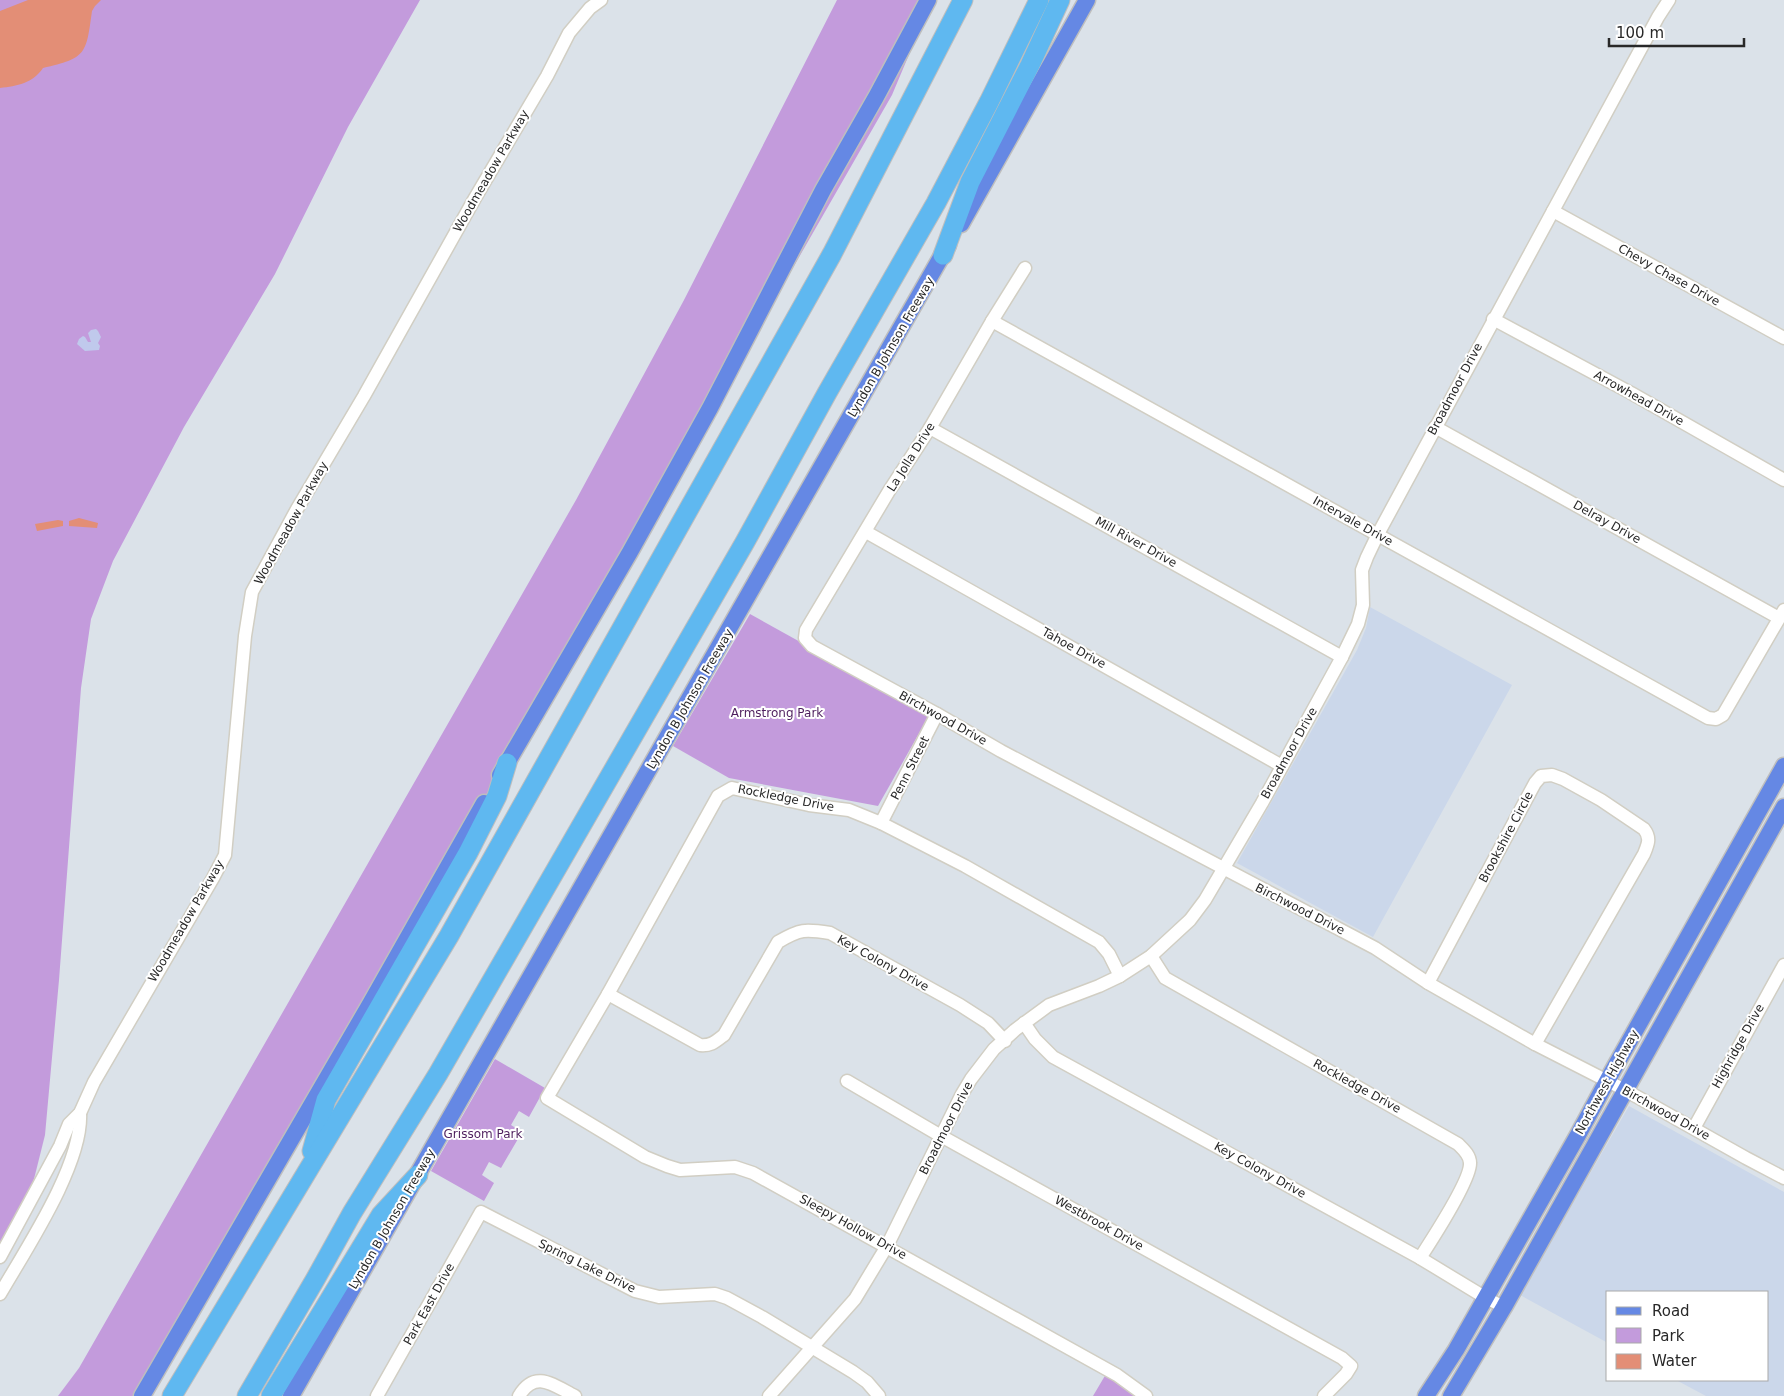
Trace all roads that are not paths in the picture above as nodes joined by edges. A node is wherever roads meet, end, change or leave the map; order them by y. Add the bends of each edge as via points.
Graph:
1 (601, 0) edge
2 (928, 0) edge
3 (964, 0) edge
4 (1038, 0) edge
5 (1060, 0) edge
6 (1087, 0) edge
7 (1669, 0) edge
8 (1553, 211) junction
9 (943, 255) junction
10 (1025, 268) dead end
11 (1493, 319) junction
12 (992, 321) junction
13 (1784, 338) edge
14 (1435, 427) junction
15 (930, 428) junction
16 (1784, 480) edge
17 (866, 532) junction
18 (1378, 534) junction
19 (1782, 614) edge
20 (812, 646) joint
21 (1342, 656) junction
22 (937, 714) junction
23 (507, 763) junction
24 (1282, 766) junction
25 (1784, 766) edge
26 (1784, 808) edge
27 (881, 823) junction
28 (1222, 869) junction
29 (1151, 956) junction
30 (1784, 965) edge
31 (1120, 976) junction
32 (1428, 983) junction
33 (608, 994) junction
34 (1024, 1023) junction
35 (1005, 1041) junction
36 (1535, 1044) junction
37 (847, 1081) dead end
38 (1607, 1081) junction
39 (1625, 1090) junction
40 (547, 1098) joint
41 (80, 1113) junction
42 (1694, 1128) junction
43 (941, 1136) junction
44 (306, 1174) junction
45 (418, 1175) junction
46 (1784, 1178) edge
47 (481, 1212) joint
48 (887, 1246) junction
49 (0, 1257) edge
50 (1420, 1258) junction
51 (0, 1294) edge
52 (1486, 1298) junction
53 (1504, 1307) junction
54 (813, 1347) junction
55 (142, 1396) edge
56 (172, 1396) edge
57 (247, 1396) edge
58 (270, 1396) edge
59 (291, 1396) edge
60 (377, 1396) edge
61 (519, 1396) edge
62 (575, 1396) edge
63 (768, 1396) edge
64 (879, 1396) edge
65 (1146, 1396) edge
66 (1324, 1396) edge
67 (1426, 1396) edge
68 (1451, 1396) edge

1 - 41 street, Woodmeadow Parkway via 569,33 252,592 244,636 225,855 94,1082
2 - 23 main road via 823,190 710,408
3 - 44 highway via 832,254 448,936
4 - 57 highway via 936,203 745,542 438,1074 352,1213
5 - 9 highway via 970,182
6 - 9 main road, Lyndon B Johnson Freeway
7 - 8 street, Broadmoor Drive
8 - 11 street, Broadmoor Drive
8 - 13 street, Chevy Chase Drive
9 - 45 main road, Lyndon B Johnson Freeway
10 - 12 street, La Jolla Drive
11 - 14 street, Broadmoor Drive
11 - 16 street, Arrowhead Drive
12 - 15 street, La Jolla Drive
12 - 18 street, Intervale Drive
14 - 18 street, Broadmoor Drive
14 - 19 street, Delray Drive
15 - 17 street, La Jolla Drive
15 - 21 street, Mill River Drive
17 - 20 street, La Jolla Drive via 806,630 805,638
17 - 24 street, Tahoe Drive
18 - 19 street, Intervale Drive via 1708,718 1716,719 1722,715
18 - 21 street, Broadmoor Drive via 1362,570 1363,605 1358,624
20 - 22 street, Birchwood Drive
21 - 24 street, Broadmoor Drive
22 - 27 street, Penn Street
22 - 28 street, Birchwood Drive
23 - 44 highway via 497,796 468,853 326,1100
23 - 55 main road
24 - 28 street, Broadmoor Drive
25 - 38 main road, Northwest Highway
26 - 39 main road, Northwest Highway
27 - 31 street, Rockledge Drive via 965,866 1099,942
27 - 33 street, Rockledge Drive via 848,810 732,788 718,796
28 - 29 street, Broadmoor Drive via 1190,920
28 - 32 street, Birchwood Drive via 1375,948
29 - 31 street, Broadmoor Drive
29 - 50 street, Rockledge Drive via 1165,978 1450,1139 1466,1152 1470,1161 1468,1174
30 - 42 street, Highridge Drive
31 - 34 street, Broadmoor Drive via 1049,1005
32 - 36 street, Birchwood Drive
32 - 36 street, Brookshire Circle via 1534,783 1540,776 1564,778 1644,829 1649,841
33 - 35 street, Key Colony Drive via 700,1045 708,1046 724,1035 778,942 808,929 830,934 960,1005 988,1022
33 - 40 street, Rockledge Drive
34 - 35 street, Broadmoor Drive
34 - 50 street, Key Colony Drive via 1053,1058
35 - 43 street, Broadmoor Drive via 994,1049 971,1079
36 - 38 street, Birchwood Drive
37 - 43 street, Westbrook Drive
38 - 39 street, Birchwood Drive
38 - 52 main road, Northwest Highway
39 - 42 street, Birchwood Drive
39 - 53 main road, Northwest Highway
40 - 48 street, Sleepy Hollow Drive via 645,1157 680,1170 735,1167 753,1173
41 - 49 street, Woodmeadow Parkway via 70,1124
41 - 51 street, Woodmeadow Parkway via 79,1131 59,1190
42 - 46 street, Birchwood Drive
43 - 48 street, Broadmoor Drive
43 - 66 street, Westbrook Drive via 1334,1353 1351,1366
44 - 56 highway
45 - 58 highway via 381,1215
45 - 59 main road, Lyndon B Johnson Freeway
47 - 54 street, Spring Lake Drive via 635,1291 659,1297 715,1294
47 - 60 street, Park East Drive
48 - 54 street, Broadmoor Drive via 855,1299
48 - 65 street, Sleepy Hollow Drive via 1117,1375
50 - 52 street, Key Colony Drive
52 - 53 street, Key Colony Drive
52 - 67 main road, Northwest Highway
53 - 68 main road, Northwest Highway
54 - 63 street, Broadmoor Drive
54 - 64 street, Spring Lake Drive via 867,1382
61 - 62 street via 524,1386 543,1380

